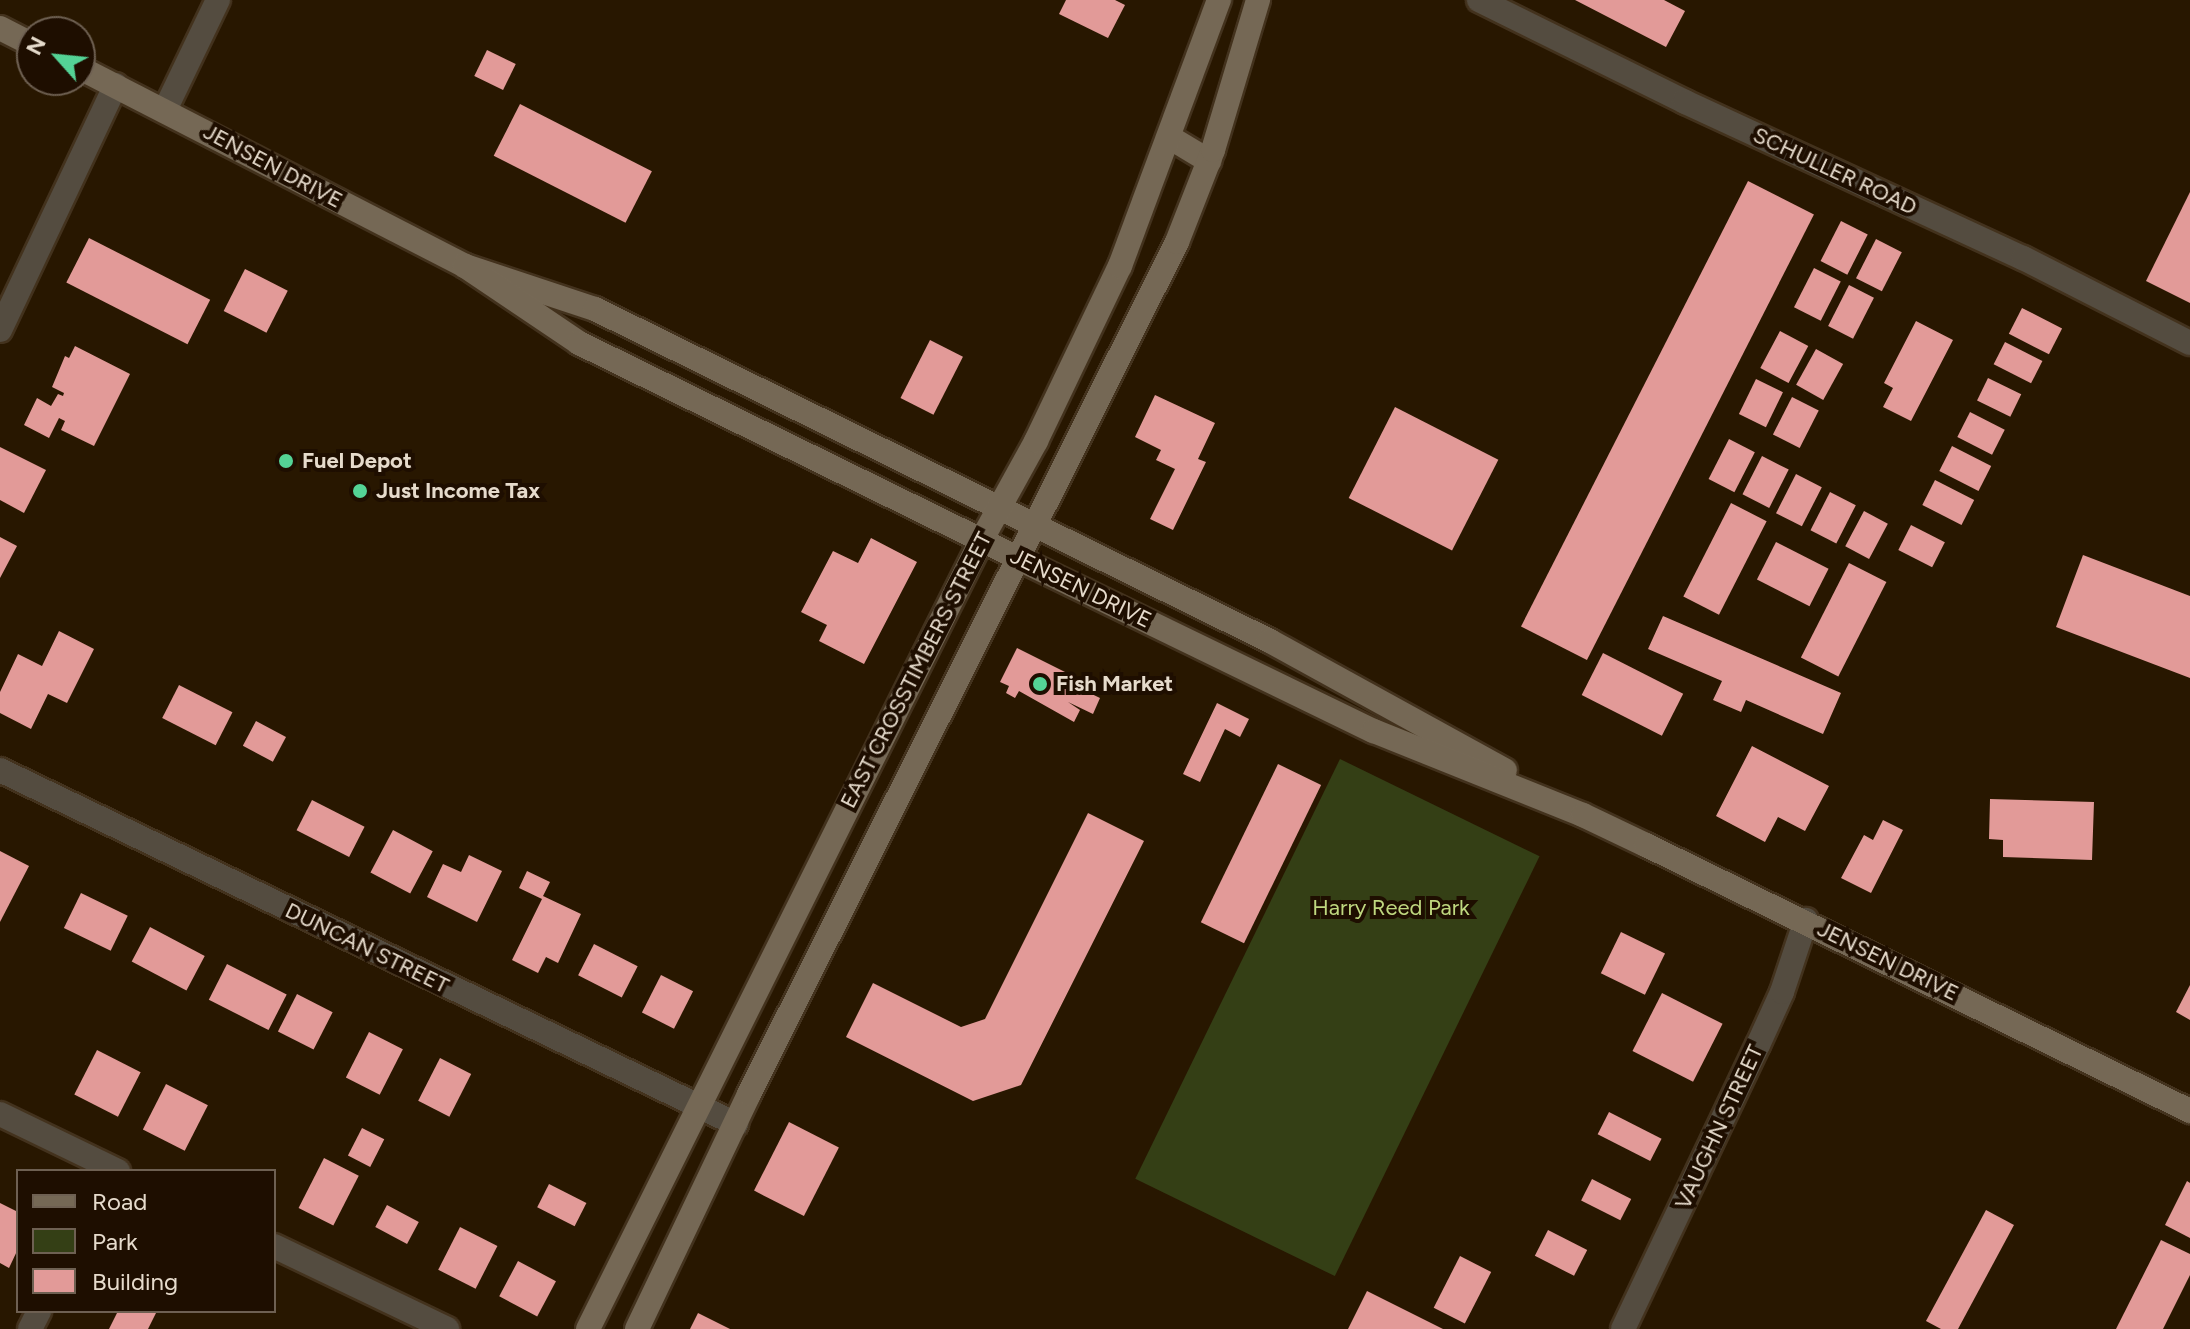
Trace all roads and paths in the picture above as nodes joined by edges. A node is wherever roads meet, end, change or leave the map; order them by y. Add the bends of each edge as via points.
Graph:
1 (218, 0) edge
2 (1219, 0) edge
3 (1258, 0) edge
4 (1479, 0) edge
5 (96, 76) edge
6 (116, 85) junction
7 (165, 110) junction
8 (1169, 137) junction
9 (1209, 161) junction
10 (465, 266) junction
11 (0, 330) edge
12 (651, 336) junction
13 (2190, 343) edge
14 (633, 370) junction
15 (999, 507) junction
16 (1035, 526) junction
17 (982, 539) junction
18 (1019, 559) junction
19 (0, 770) edge
20 (1583, 815) junction
21 (795, 911) junction
22 (1806, 920) junction
23 (832, 929) junction
24 (698, 1106) junction
25 (2190, 1111) edge
26 (0, 1114) edge
27 (736, 1124) junction
28 (111, 1169) edge
29 (276, 1247) edge
30 (447, 1329) edge
31 (588, 1329) edge
32 (637, 1329) edge
33 (1623, 1329) edge

1 - 7 street
2 - 8 main road, EAST CROSSTIMBERS STREET
3 - 9 main road, EAST CROSSTIMBERS STREET
4 - 13 street, SCHULLER ROAD
5 - 6 main road, JENSEN DRIVE
6 - 7 main road, JENSEN DRIVE
6 - 11 street
7 - 10 main road, JENSEN DRIVE
8 - 9 main road
8 - 15 main road, EAST CROSSTIMBERS STREET via 1120,266
9 - 16 main road, EAST CROSSTIMBERS STREET via 1177,242
10 - 12 main road, JENSEN DRIVE via 595,309
10 - 14 main road, JENSEN DRIVE via 579,343
12 - 14 main road
12 - 15 main road, JENSEN DRIVE
14 - 17 main road, JENSEN DRIVE
15 - 16 main road, JENSEN DRIVE
15 - 17 main road, EAST CROSSTIMBERS STREET
16 - 18 main road, EAST CROSSTIMBERS STREET
16 - 20 main road, JENSEN DRIVE via 1358,687
17 - 18 main road, JENSEN DRIVE
17 - 21 main road, EAST CROSSTIMBERS STREET
18 - 20 main road, JENSEN DRIVE via 1374,731
18 - 23 main road, EAST CROSSTIMBERS STREET
19 - 24 street, DUNCAN STREET
20 - 22 main road, JENSEN DRIVE
21 - 23 main road
21 - 24 main road, EAST CROSSTIMBERS STREET
22 - 25 main road, JENSEN DRIVE
22 - 33 street, VAUGHN STREET via 1758,1045
23 - 27 main road, EAST CROSSTIMBERS STREET
24 - 27 street, DUNCAN STREET
24 - 31 main road, EAST CROSSTIMBERS STREET
26 - 28 street
27 - 32 main road, EAST CROSSTIMBERS STREET
29 - 30 street

